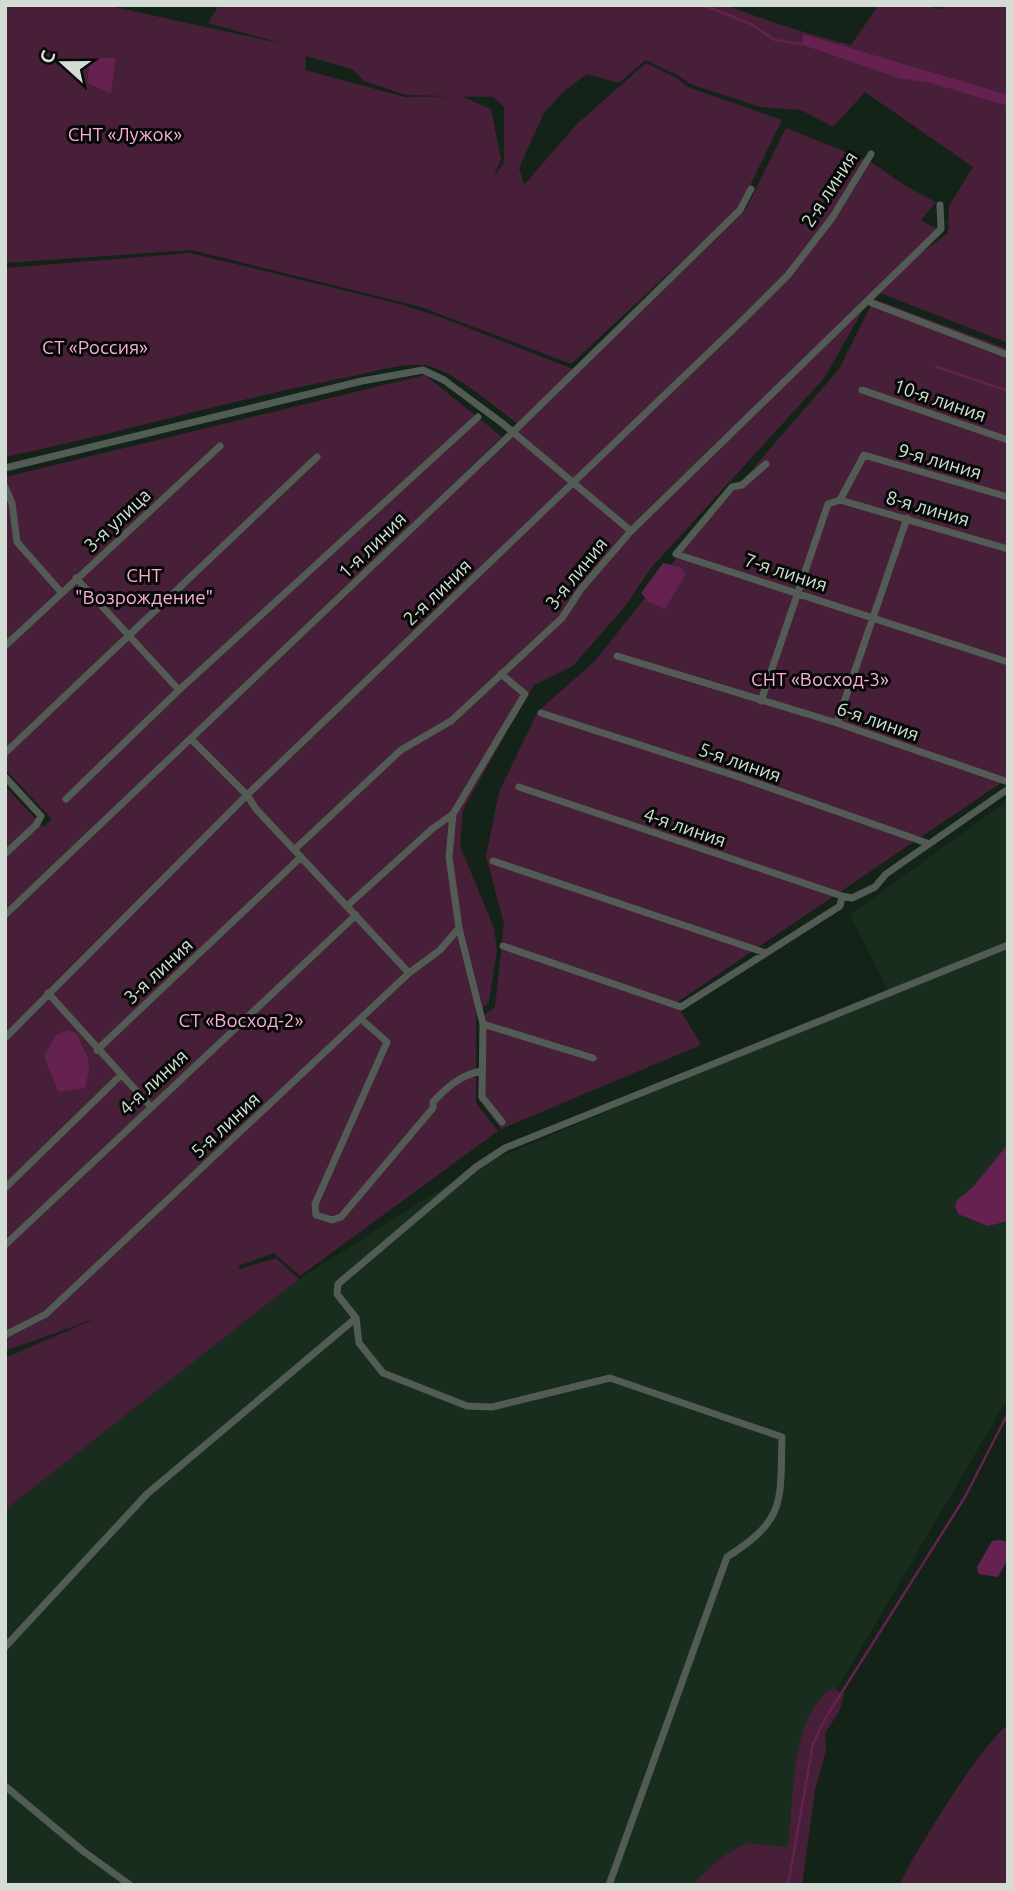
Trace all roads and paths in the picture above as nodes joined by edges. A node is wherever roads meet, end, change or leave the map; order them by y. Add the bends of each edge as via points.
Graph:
1 (871, 153) dead end
2 (751, 189) dead end
3 (940, 205) dead end
4 (870, 302) junction
5 (1008, 355) edge
6 (862, 390) dead end
7 (478, 417) dead end
8 (512, 433) junction
9 (1008, 440) edge
10 (219, 446) dead end
11 (317, 457) dead end
12 (766, 464) dead end
13 (5, 468) edge
14 (574, 483) junction
15 (5, 487) edge
16 (1008, 497) edge
17 (840, 500) junction
18 (907, 518) junction
19 (631, 531) junction
20 (1008, 549) edge
21 (76, 578) junction
22 (61, 592) junction
23 (798, 592) junction
24 (873, 617) junction
25 (129, 635) junction
26 (5, 646) edge
27 (617, 656) dead end
28 (1008, 662) edge
29 (501, 674) junction
30 (180, 690) junction
31 (761, 702) junction
32 (541, 713) dead end
33 (837, 723) junction
34 (191, 739) junction
35 (5, 753) edge
36 (5, 777) edge
37 (1008, 782) edge
38 (519, 787) dead end
39 (1008, 789) edge
40 (247, 795) junction
41 (66, 799) dead end
42 (453, 814) junction
43 (927, 843) junction
44 (294, 850) junction
45 (5, 854) edge
46 (301, 857) junction
47 (493, 861) dead end
48 (842, 896) junction
49 (347, 906) junction
50 (5, 915) edge
51 (356, 915) junction
52 (459, 928) junction
53 (1008, 945) edge
54 (503, 946) dead end
55 (766, 953) junction
56 (409, 974) junction
57 (48, 993) junction
58 (361, 1019) junction
59 (483, 1020) junction
60 (5, 1038) edge
61 (97, 1050) junction
62 (593, 1058) dead end
63 (481, 1070) junction
64 (121, 1075) junction
65 (150, 1106) junction
66 (502, 1122) dead end
67 (5, 1188) edge
68 (5, 1245) edge
69 (356, 1318) junction
70 (5, 1335) edge
71 (5, 1647) edge
72 (5, 1786) edge
73 (130, 1885) edge
74 (609, 1885) edge

1 - 14 street, 2-я линия via 832,218 788,275
2 - 8 street, 1-я линия via 740,210
3 - 4 street, 3-я линия via 941,229
4 - 5 street
4 - 19 street, 3-я линия
6 - 9 street, 10-я линия
7 - 30 street
8 - 13 street via 444,380 414,370
8 - 14 street
8 - 34 street, 1-я линия
10 - 21 street, 3-я улица
11 - 25 street
12 - 23 street, 7-я линия via 742,485 732,487 676,554
14 - 19 street
14 - 40 street, 2-я линия
15 - 22 street via 17,542
16 - 17 street, 9-я линия via 864,455
17 - 18 street, 8-я линия
17 - 23 street via 828,504
18 - 20 street, 8-я линия
18 - 24 street
19 - 29 street, 3-я линия via 562,618
21 - 22 street, 3-я улица
21 - 25 street
22 - 26 street, 3-я улица
23 - 24 street, 7-я линия
23 - 31 street
24 - 28 street, 7-я линия
24 - 33 street
25 - 30 street
25 - 35 street
27 - 31 street, 6-я линия
29 - 42 street via 525,694
29 - 44 street, 3-я линия via 451,721 401,750
30 - 41 street
31 - 33 street, 6-я линия
32 - 43 street, 5-я линия
33 - 37 street, 6-я линия
34 - 40 street
34 - 50 street, 1-я линия
36 - 45 street via 41,816
38 - 48 street, 4-я линия
39 - 43 street
40 - 44 street
40 - 57 street, 2-я линия
42 - 49 street
42 - 52 street via 449,857
43 - 48 street via 875,887 852,898
44 - 46 street
46 - 49 street
46 - 61 street, 3-я линия
47 - 55 street
48 - 55 street via 840,906
49 - 51 street
51 - 56 street
51 - 65 street, 4-я линия
52 - 56 street, 5-я линия
52 - 59 street
53 - 69 street via 505,1148 476,1167 338,1284 337,1294
54 - 55 street via 681,1007
56 - 58 street, 5-я линия
57 - 60 street, 2-я линия
57 - 61 street
58 - 63 street via 387,1042 315,1204 316,1215 324,1219 341,1217 439,1095 458,1079
58 - 70 street, 5-я линия via 46,1314
59 - 62 street
59 - 63 street
61 - 64 street
63 - 66 street via 482,1097
64 - 65 street
64 - 67 street
65 - 68 street, 4-я линия
69 - 71 street via 148,1494
69 - 74 street via 359,1343 383,1373 467,1406 492,1407 610,1378 782,1437 780,1506 754,1540 727,1557
72 - 73 street

